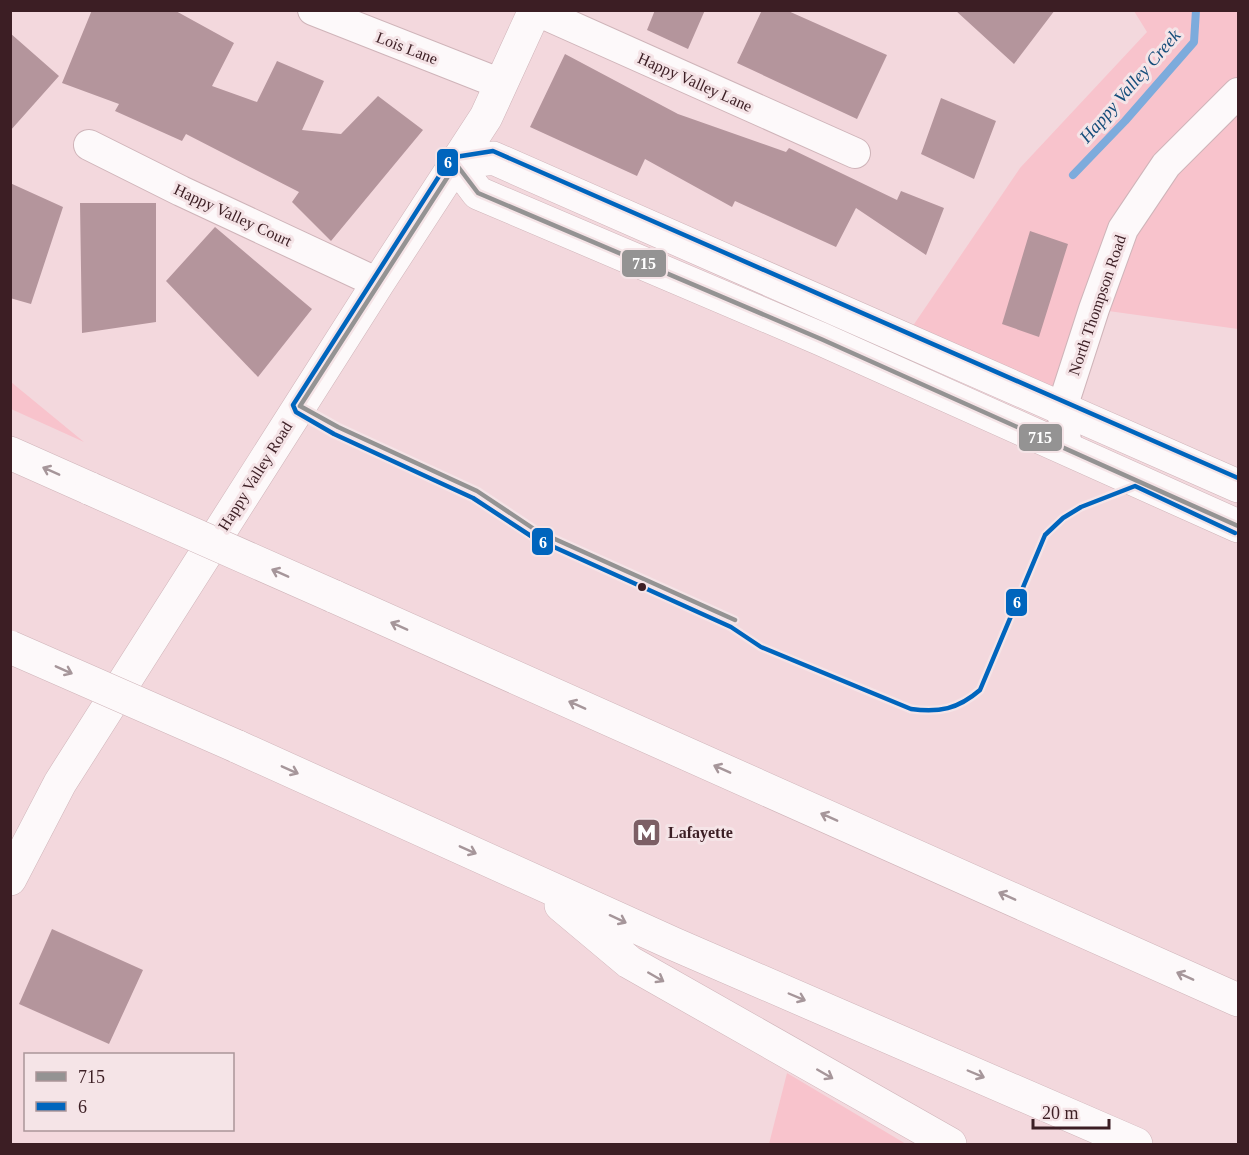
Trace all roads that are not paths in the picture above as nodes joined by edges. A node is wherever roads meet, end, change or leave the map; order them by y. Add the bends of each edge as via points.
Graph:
1 (313, 10) edge
2 (535, 10) edge
3 (501, 84) junction
4 (1239, 93) edge
5 (89, 146) dead end
6 (855, 153) dead end
7 (456, 164) junction
8 (378, 283) junction
9 (1062, 408) junction
10 (1067, 449) junction
11 (10, 453) edge
12 (1239, 486) edge
13 (1239, 525) edge
14 (10, 647) edge
15 (527, 877) junction
16 (10, 879) edge
17 (1239, 1000) edge
18 (950, 1144) edge
19 (1136, 1144) edge

1 - 3 street, Lois Lane
2 - 3 main road, Happy Valley Road
2 - 6 street, Happy Valley Lane
3 - 7 main road, Happy Valley Road via 486,117
4 - 9 street, North Thompson Road via 1166,165 1123,229
5 - 8 street, Happy Valley Court
7 - 8 main road, Happy Valley Road
7 - 9 main road via 493,158
7 - 10 main road via 478,193
8 - 16 main road, Happy Valley Road via 60,783
9 - 10 street, North Thompson Road
9 - 12 main road
10 - 13 main road
17 -> 11 main road, bridge
14 -> 15 main road, bridge
15 -> 18 main road via 629,962
15 -> 19 main road

